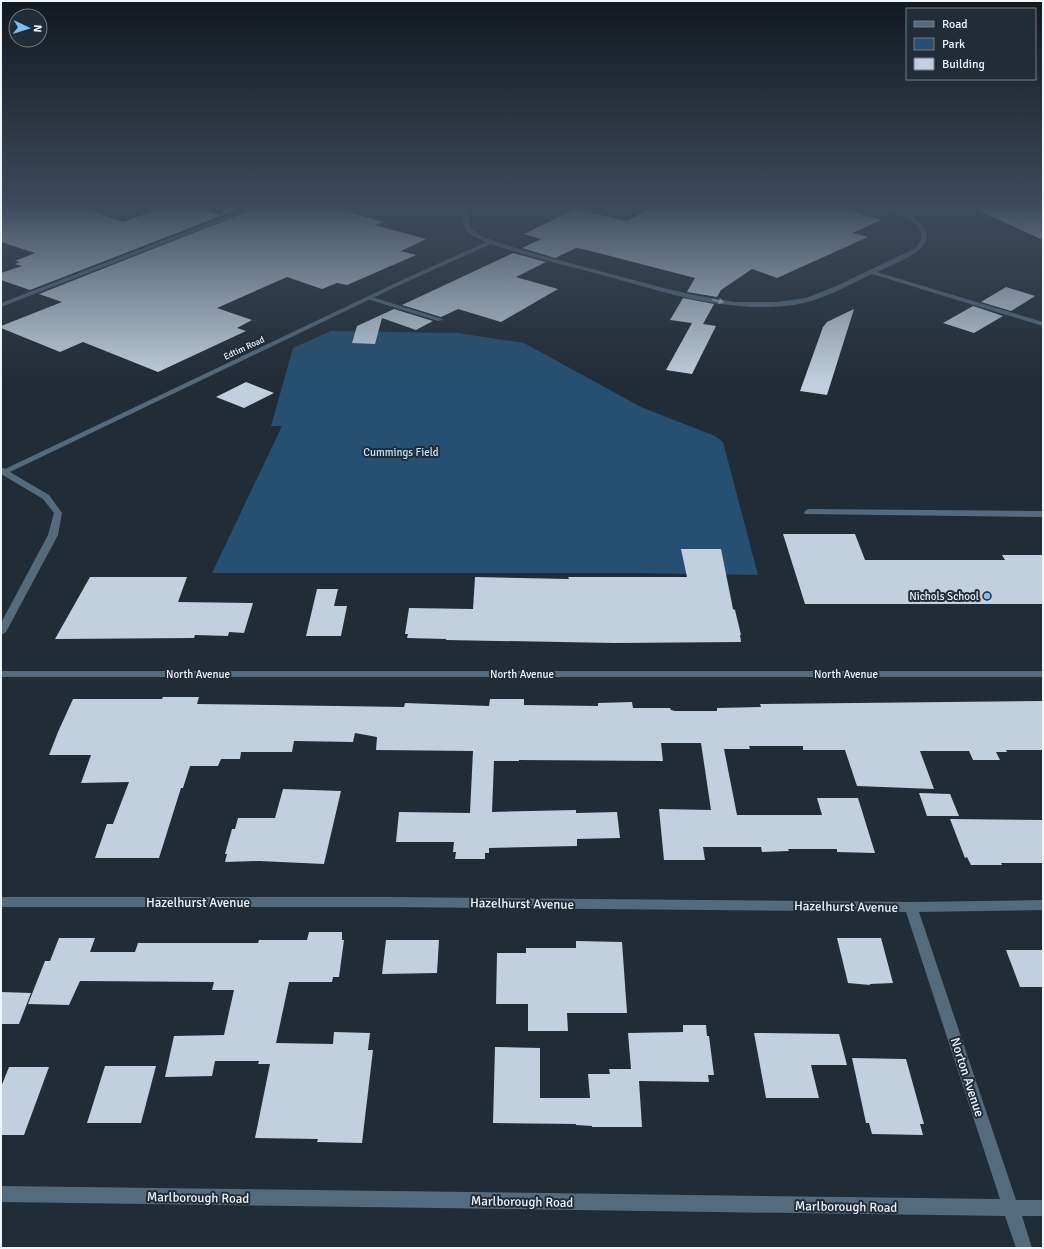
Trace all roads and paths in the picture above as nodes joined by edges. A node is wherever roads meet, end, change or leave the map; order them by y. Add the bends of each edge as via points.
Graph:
1 (104, 265) edge
2 (440, 265) edge
3 (573, 265) edge
4 (885, 265) edge
5 (871, 272) junction
6 (369, 298) junction
7 (1, 305) edge
8 (440, 320) dead end
9 (1043, 324) edge
10 (3, 471) edge
11 (808, 512) dead end
12 (1043, 514) edge
13 (1, 632) edge
14 (1, 674) edge
15 (1043, 674) edge
16 (1, 902) edge
17 (1043, 905) edge
18 (911, 907) junction
19 (1, 1194) edge
20 (1011, 1208) junction
21 (1043, 1208) edge
22 (1024, 1248) edge

1 - 7 street
2 - 6 street, Edtim Road
3 -> 5 street via 727,303 769,304 808,300
4 - 5 street
5 - 9 street
6 - 8 street
6 - 10 street, Edtim Road
10 - 13 street via 46,497 58,513 53,535
11 - 12 street
14 - 15 street, North Avenue
16 - 18 street, Hazelhurst Avenue via 391,902
17 - 18 street, Hazelhurst Avenue
18 - 20 street, Norton Avenue
19 - 20 street, Marlborough Road
20 - 21 street, Marlborough Road
20 - 22 street, Norton Avenue

